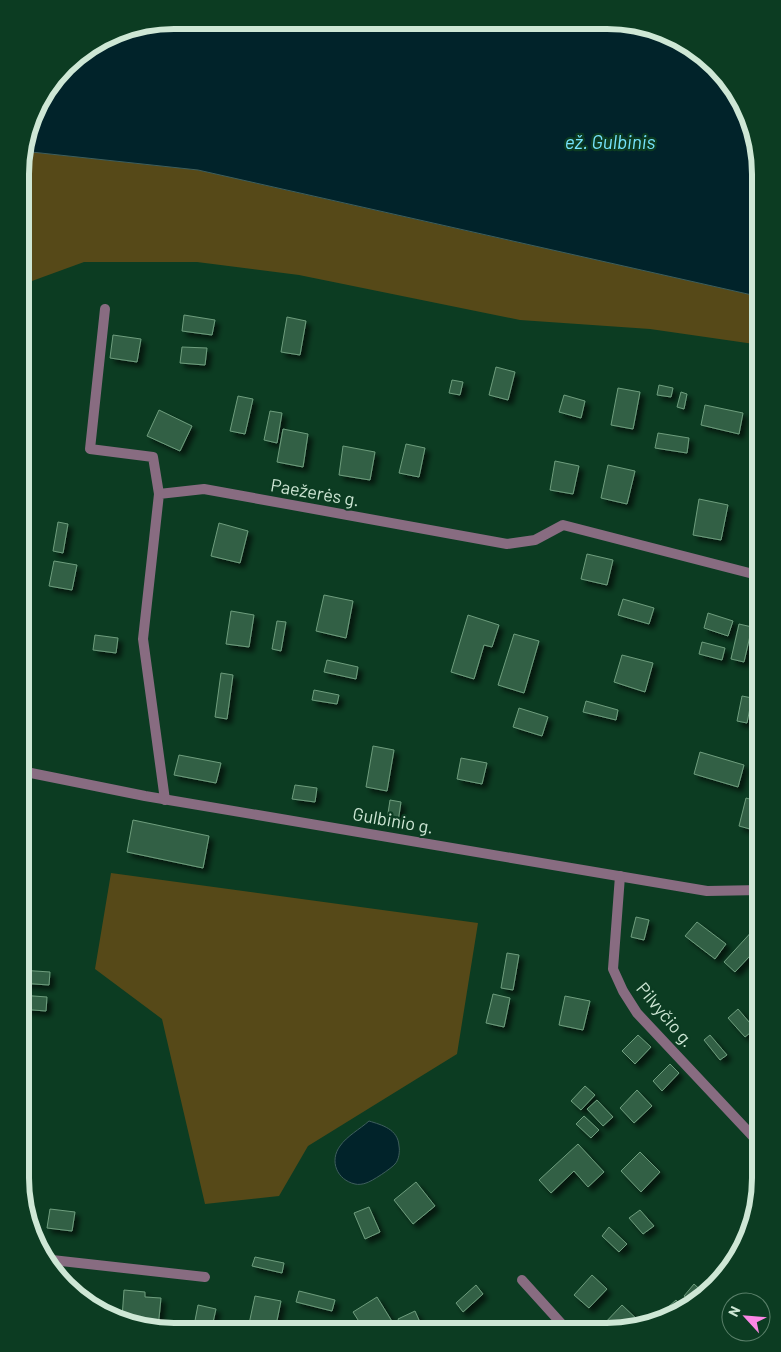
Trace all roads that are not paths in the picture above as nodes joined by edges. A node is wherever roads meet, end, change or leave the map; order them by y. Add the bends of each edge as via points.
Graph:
1 (106, 310) dead end
2 (159, 494) junction
3 (752, 574) edge
4 (29, 773) edge
5 (165, 800) junction
6 (620, 876) junction
7 (752, 890) edge
8 (752, 1135) edge
9 (54, 1260) edge
10 (205, 1277) dead end
11 (522, 1280) dead end
12 (560, 1323) edge

1 - 2 street via 90,448 153,457
2 - 3 street, Paežerės g. via 204,489 507,544 535,540 563,525
2 - 5 street via 143,639
4 - 5 street, Gulbinio g.
5 - 6 street, Gulbinio g.
6 - 7 street, Gulbinio g. via 707,891
6 - 8 street, Pilvyčio g. via 613,969 623,990 637,1013
9 - 10 street
11 - 12 street

